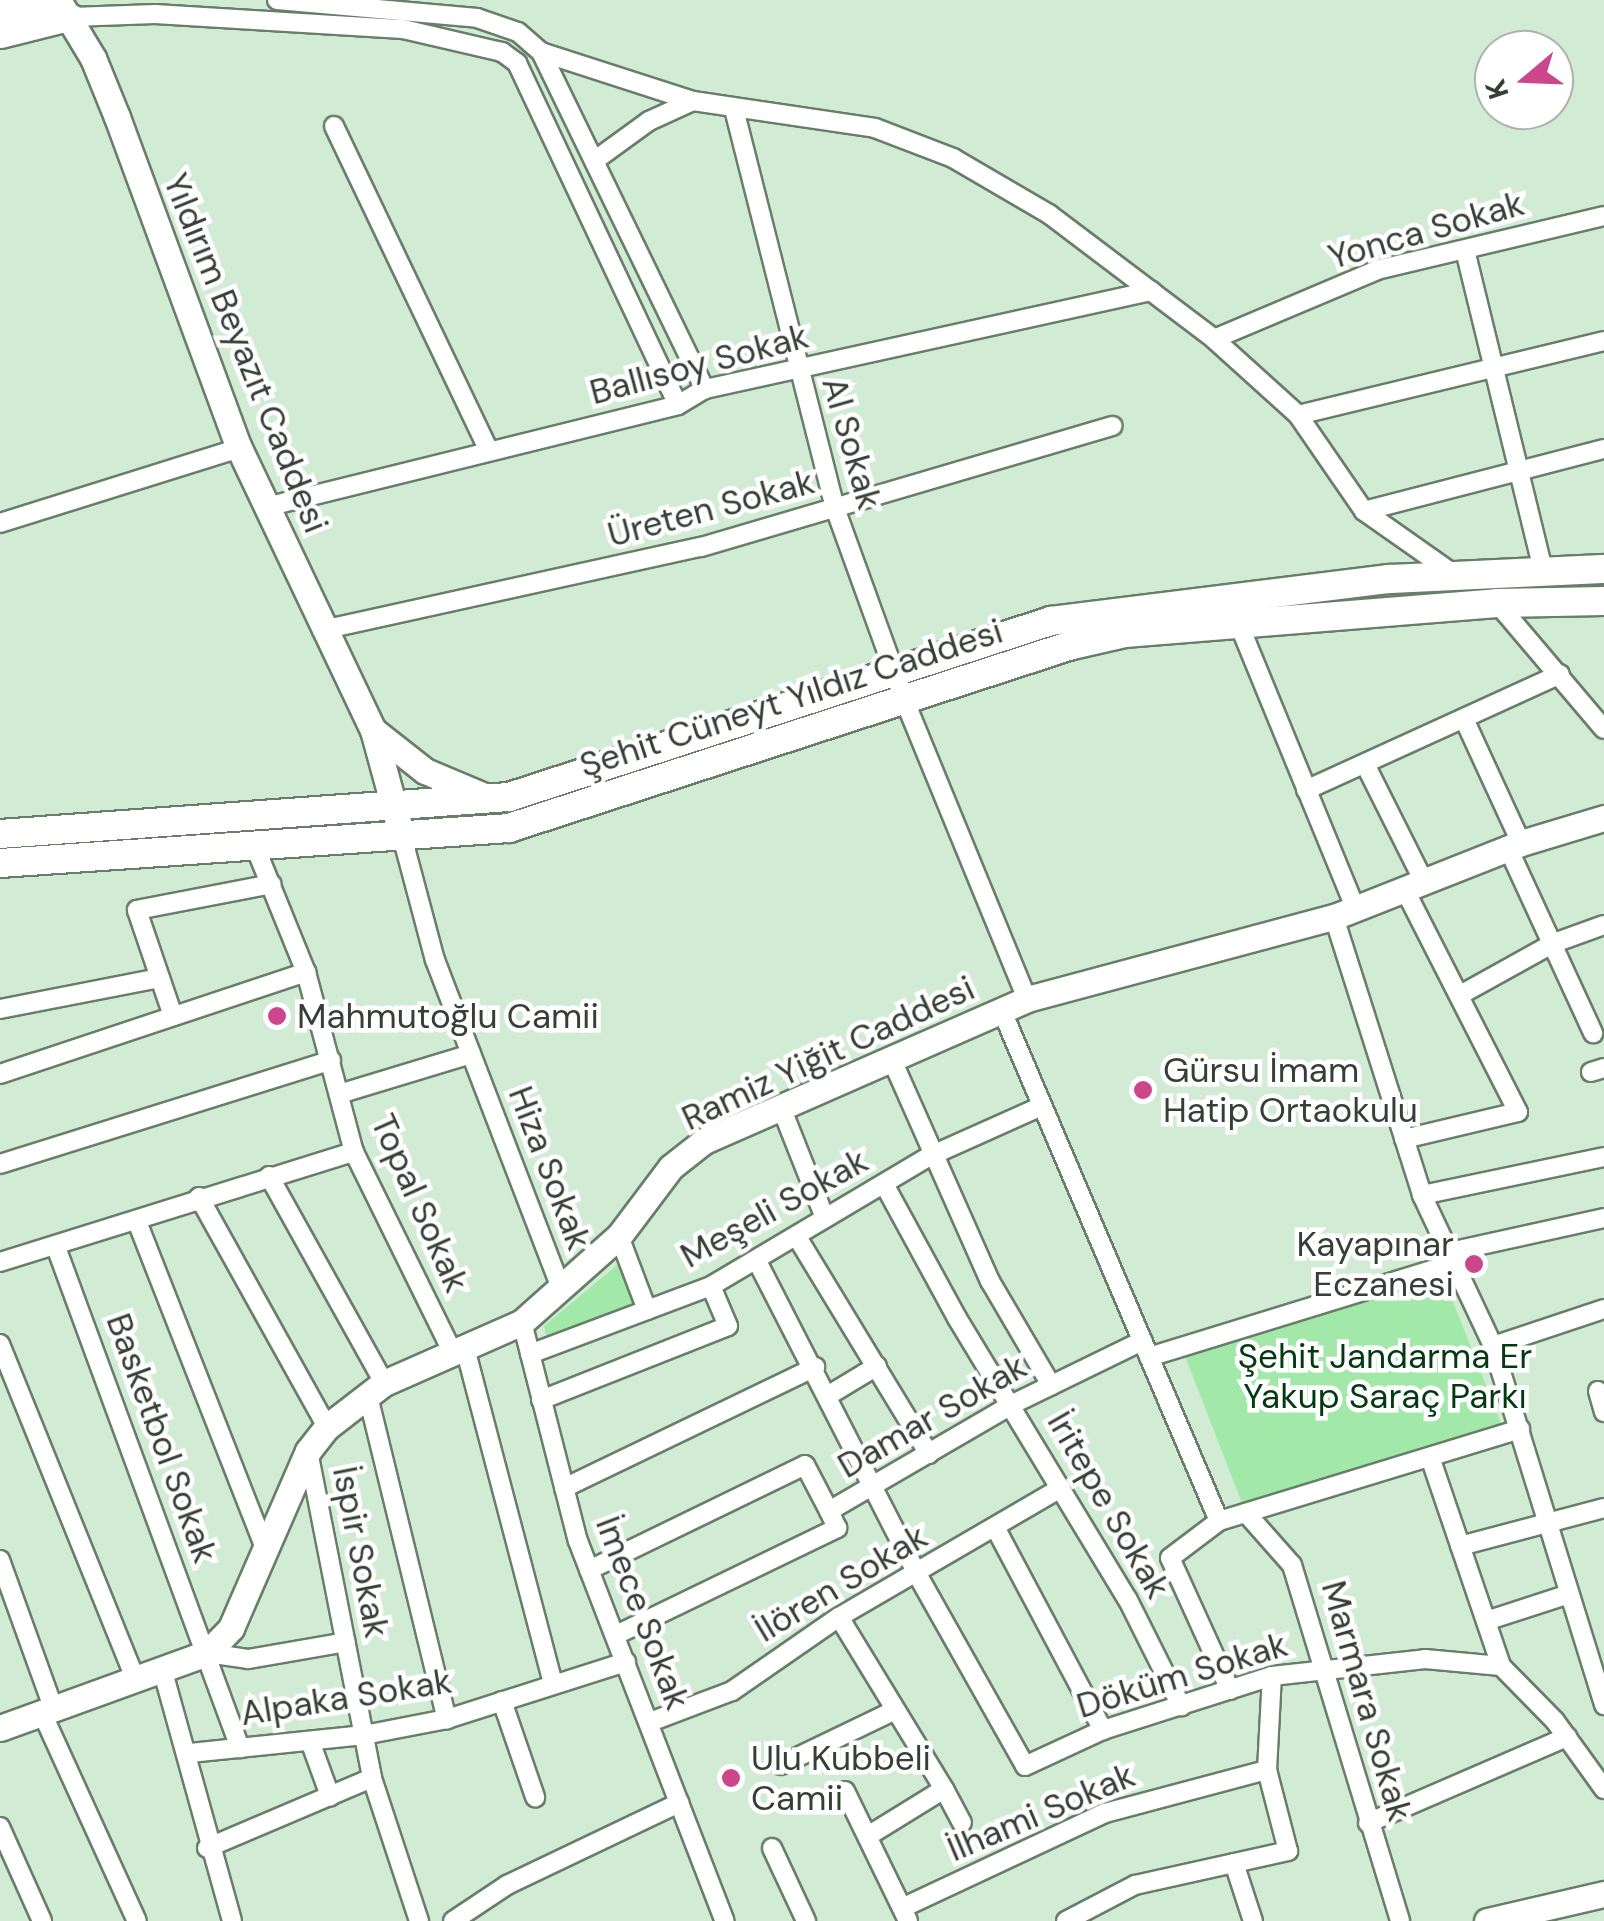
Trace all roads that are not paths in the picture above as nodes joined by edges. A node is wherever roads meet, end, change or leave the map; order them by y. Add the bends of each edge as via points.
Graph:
1 (277, 0) edge
2 (61, 6) edge
3 (0, 12) edge
4 (0, 34) edge
5 (541, 52) junction
6 (517, 63) junction
7 (694, 100) junction
8 (734, 108) junction
9 (334, 126) dead end
10 (594, 161) junction
11 (1604, 216) edge
12 (1466, 250) junction
13 (1151, 292) junction
14 (1214, 340) junction
15 (1604, 340) edge
16 (1494, 366) junction
17 (797, 369) junction
18 (705, 389) junction
19 (678, 405) junction
20 (1298, 415) junction
21 (1113, 426) dead end
22 (240, 448) junction
23 (1604, 449) edge
24 (489, 452) junction
25 (1519, 471) junction
26 (266, 507) junction
27 (834, 508) junction
28 (1364, 511) junction
29 (0, 523) edge
30 (1604, 569) edge
31 (1543, 570) junction
32 (1455, 575) junction
33 (1604, 601) edge
34 (1497, 603) junction
35 (1238, 622) junction
36 (322, 630) junction
37 (1560, 674) junction
38 (899, 687) junction
39 (1465, 722) junction
40 (1604, 729) edge
41 (373, 730) junction
42 (1365, 764) junction
43 (1306, 790) junction
44 (490, 798) junction
45 (395, 806) junction
46 (1604, 818) edge
47 (0, 834) edge
48 (404, 840) junction
49 (1514, 845) junction
50 (256, 850) junction
51 (0, 863) edge
52 (272, 884) junction
53 (1415, 886) junction
54 (1345, 914) junction
55 (1604, 925) edge
56 (1554, 943) junction
57 (306, 972) junction
58 (160, 978) junction
59 (1460, 995) junction
60 (1027, 999) junction
61 (0, 1009) edge
62 (1002, 1012) junction
63 (173, 1016) junction
64 (1593, 1033) dead end
65 (472, 1054) junction
66 (331, 1060) junction
67 (892, 1060) junction
68 (0, 1074) edge
69 (340, 1094) junction
70 (1042, 1106) junction
71 (781, 1107) junction
72 (1404, 1139) junction
73 (354, 1152) junction
74 (930, 1156) junction
75 (1604, 1157) edge
76 (0, 1164) edge
77 (269, 1176) junction
78 (884, 1184) junction
79 (1422, 1195) junction
80 (200, 1197) junction
81 (825, 1218) junction
82 (1604, 1218) edge
83 (138, 1224) junction
84 (619, 1236) junction
85 (796, 1236) junction
86 (56, 1247) junction
87 (1448, 1258) junction
88 (757, 1261) junction
89 (0, 1262) edge
90 (711, 1286) junction
91 (562, 1290) junction
92 (1604, 1309) edge
93 (647, 1310) junction
94 (522, 1322) junction
95 (0, 1344) edge
96 (1493, 1346) junction
97 (1146, 1349) junction
98 (459, 1351) junction
99 (530, 1354) junction
100 (877, 1366) junction
101 (815, 1367) junction
102 (1051, 1385) junction
103 (376, 1390) junction
104 (1598, 1392) dead end
105 (829, 1395) junction
106 (541, 1400) junction
107 (1013, 1404) junction
108 (1604, 1412) edge
109 (327, 1427) junction
110 (1520, 1428) junction
111 (308, 1450) junction
112 (928, 1454) junction
113 (1430, 1456) junction
114 (564, 1488) junction
115 (1062, 1488) junction
116 (872, 1489) junction
117 (1604, 1508) edge
118 (829, 1511) junction
119 (1246, 1513) junction
120 (1219, 1522) junction
121 (1548, 1523) junction
122 (996, 1529) junction
123 (1460, 1546) junction
124 (266, 1550) junction
125 (0, 1560) edge
126 (590, 1570) junction
127 (916, 1574) junction
128 (1569, 1594) junction
129 (839, 1617) junction
130 (1486, 1621) junction
131 (616, 1636) junction
132 (346, 1642) junction
133 (208, 1653) junction
134 (626, 1662) junction
135 (1501, 1666) junction
136 (1326, 1668) junction
137 (163, 1672) junction
138 (1272, 1676) junction
139 (136, 1681) junction
140 (553, 1683) junction
141 (1230, 1690) junction
142 (502, 1701) junction
143 (1604, 1705) edge
144 (1181, 1706) junction
145 (893, 1711) junction
146 (48, 1712) junction
147 (447, 1718) junction
148 (650, 1722) junction
149 (0, 1728) edge
150 (1103, 1730) junction
151 (364, 1735) junction
152 (1567, 1737) junction
153 (310, 1740) junction
154 (240, 1748) junction
155 (190, 1753) junction
156 (782, 1765) dead end
157 (1267, 1770) junction
158 (372, 1778) junction
159 (944, 1789) junction
160 (1604, 1789) edge
161 (844, 1791) dead end
162 (330, 1796) junction
163 (535, 1797) dead end
164 (680, 1803) junction
165 (962, 1823) dead end
166 (1368, 1823) junction
167 (0, 1827) edge
168 (868, 1836) junction
169 (207, 1848) junction
170 (772, 1848) dead end
171 (1234, 1863) junction
172 (1604, 1894) edge
173 (905, 1915) edge
174 (42, 1921) edge
175 (137, 1921) edge
176 (232, 1921) edge
177 (419, 1921) edge
178 (453, 1921) edge
179 (725, 1921) edge
180 (806, 1921) edge
181 (1066, 1921) edge
182 (1253, 1921) edge
183 (1400, 1921) edge
184 (1487, 1921) edge

1 - 5 street via 477,18 518,32
2 - 3 main road
2 - 4 main road
2 - 6 street via 403,28 478,42
2 - 22 main road, Yıldırım Beyazıt Caddesi via 117,117
5 - 6 street
5 - 7 street
5 - 10 street
6 - 19 street
7 - 8 street
7 - 10 street
8 - 13 street via 874,128 952,158 1049,214
8 - 17 street, Al Sokak
9 - 24 street
10 - 18 street
11 - 12 street, Yonca Sokak
12 - 14 street, Yonca Sokak via 1377,270
12 - 16 street
13 - 14 street
13 - 17 street, Ballısoy Sokak
14 - 20 street
15 - 16 street
16 - 20 street
16 - 25 street
17 - 18 street, Ballısoy Sokak
17 - 27 street, Al Sokak
18 - 19 street, Ballısoy Sokak
19 - 24 street, Ballısoy Sokak
20 - 28 street
21 - 27 street, Üreten Sokak
22 - 26 main road, Yıldırım Beyazıt Caddesi
22 - 29 street
23 - 25 street
24 - 26 street, Ballısoy Sokak
25 - 28 street
25 - 31 street
26 - 36 main road, Yıldırım Beyazıt Caddesi
27 - 36 street, Üreten Sokak via 563,582
27 - 38 street, Al Sokak
28 - 32 street
30 - 31 main road
31 - 32 main road
32 - 38 main road via 1118,608 1051,621
33 - 34 main road, Şehit Cüneyt Yıldız Caddesi
34 - 35 main road, Şehit Cüneyt Yıldız Caddesi
34 - 37 street
35 - 38 main road, Şehit Cüneyt Yıldız Caddesi via 1072,645
35 - 43 street
36 - 41 main road, Yıldırım Beyazıt Caddesi
37 - 39 street
37 - 40 street
38 - 44 main road, Şehit Cüneyt Yıldız Caddesi
38 - 48 main road, Şehit Cüneyt Yıldız Caddesi via 557,816
38 - 60 street, Al Sokak
39 - 42 street
39 - 49 street
41 - 44 main road, Yıldırım Beyazıt Caddesi via 425,772
41 - 45 main road, Yıldırım Beyazıt Caddesi
42 - 43 street
42 - 53 street
43 - 54 street
44 - 45 main road, Şehit Cüneyt Yıldız Caddesi
45 - 47 main road, Şehit Cüneyt Yıldız Caddesi
45 - 48 main road, Yıldırım Beyazıt Caddesi
46 - 49 main road, Ramiz Yiğit Caddesi
48 - 50 main road, Şehit Cüneyt Yıldız Caddesi
48 - 65 street, Hiza Sokak via 435,960
49 - 53 main road, Ramiz Yiğit Caddesi
49 - 56 street
50 - 51 main road, Şehit Cüneyt Yıldız Caddesi
50 - 52 street, Topal Sokak
52 - 57 street, Topal Sokak
52 - 58 street via 137,910
53 - 54 main road, Ramiz Yiğit Caddesi
53 - 59 street
54 - 60 main road, Ramiz Yiğit Caddesi
54 - 72 street
55 - 56 street
56 - 59 street
56 - 64 street
57 - 63 street
57 - 66 street, Topal Sokak
58 - 61 street
58 - 63 street
59 - 72 street via 1518,1112
60 - 62 main road, Ramiz Yiğit Caddesi
62 - 67 main road, Ramiz Yiğit Caddesi
62 - 70 street
63 - 68 street
65 - 69 street
65 - 91 street, Hiza Sokak
66 - 69 street, Topal Sokak
66 - 76 street
67 - 71 main road, Ramiz Yiğit Caddesi
67 - 74 street
69 - 73 street, Topal Sokak
70 - 74 street, Meşeli Sokak
70 - 97 street
71 - 81 street
71 - 84 main road, Ramiz Yiğit Caddesi via 704,1141 671,1167
72 - 79 street
73 - 77 street
73 - 98 street, Topal Sokak
74 - 78 street, Meşeli Sokak
74 - 102 street via 990,1281
75 - 79 street
77 - 80 street
77 - 103 street
78 - 81 street, Meşeli Sokak
78 - 107 street, İritepe Sokak
79 - 87 street
80 - 83 street
80 - 109 street
81 - 85 street, Meşeli Sokak
82 - 87 street, Damar Sokak
83 - 86 street
83 - 124 street
84 - 91 main road, Ramiz Yiğit Caddesi
84 - 93 street
85 - 88 street, Meşeli Sokak
85 - 100 street
86 - 89 street
86 - 133 street, Basketbol Sokak
87 - 96 street
87 - 97 street, Damar Sokak
88 - 90 street, Meşeli Sokak
88 - 101 street
90 - 93 street, Meşeli Sokak
90 - 106 street via 728,1326
91 - 94 main road, Ramiz Yiğit Caddesi
92 - 96 street
93 - 99 street, Meşeli Sokak
94 - 98 main road, Ramiz Yiğit Caddesi
94 - 99 street, İmece Sokak
95 - 139 street
96 - 110 street
97 - 102 street, Damar Sokak
97 - 120 street
98 - 103 main road, Ramiz Yiğit Caddesi
98 - 140 street, Topal Sokak
99 - 106 street, İmece Sokak
100 - 105 street
100 - 112 street
101 - 105 street
101 - 114 street
102 - 107 street, Damar Sokak
103 - 109 main road, Ramiz Yiğit Caddesi
103 - 147 street
104 - 108 street
105 - 116 street
106 - 114 street, İmece Sokak
107 - 112 street, Damar Sokak
107 - 115 street, İritepe Sokak
109 - 111 main road, Ramiz Yiğit Caddesi
110 - 113 street
110 - 121 street
111 - 124 main road, Ramiz Yiğit Caddesi
111 - 132 street, İspir Sokak
112 - 116 street, Damar Sokak
113 - 119 street
113 - 123 street
114 - 126 street, İmece Sokak
115 - 122 street, İlören Sokak
115 - 144 street, İritepe Sokak
116 - 118 street, Damar Sokak
116 - 127 street
117 - 121 street
118 - 126 street via 805,1466
118 - 131 street, Damar Sokak via 837,1528
119 - 120 street
119 - 136 street, Marmara Sokak via 1292,1564
120 - 141 street via 1170,1558
121 - 123 street
121 - 128 street
122 - 127 street, İlören Sokak
122 - 150 street
123 - 130 street
124 - 133 main road, Ramiz Yiğit Caddesi via 230,1628
125 - 146 street
126 - 131 street, İmece Sokak
127 - 129 street, İlören Sokak
127 - 150 street, Döküm Sokak via 1026,1766
128 - 130 street
128 - 143 street
129 - 145 street
129 - 148 street, İlören Sokak via 732,1691
130 - 135 street
131 - 134 street, İmece Sokak
132 - 133 street via 248,1659
132 - 151 street, İspir Sokak
133 - 137 main road
133 - 154 street, Basketbol Sokak
134 - 140 street, Alpaka Sokak
134 - 148 street, İmece Sokak
135 - 136 street, Döküm Sokak via 1425,1659
135 - 152 street
136 - 138 street, Döküm Sokak
136 - 166 street, Marmara Sokak
137 - 139 main road
137 - 155 street
138 - 141 street, Döküm Sokak
138 - 157 street
139 - 146 main road
140 - 142 street, Alpaka Sokak
141 - 144 street, Döküm Sokak
142 - 147 street, Alpaka Sokak
142 - 163 street
144 - 150 street, Döküm Sokak
145 - 156 street
145 - 159 street
146 - 149 main road
146 - 175 street
147 - 151 street, Alpaka Sokak
148 - 164 street, İmece Sokak
151 - 153 street, Alpaka Sokak
151 - 158 street, İspir Sokak
152 - 160 street
152 - 166 street
153 - 154 street, Alpaka Sokak
153 - 162 street
154 - 155 street, Alpaka Sokak
155 - 169 street
157 - 171 street via 1288,1851
157 - 173 street, İlhami Sokak via 1105,1813
158 - 162 street
158 - 177 street, İspir Sokak
159 - 165 street
159 - 168 street
161 - 168 street
162 - 169 street
164 - 178 street via 507,1885
164 - 179 street, İmece Sokak
166 - 183 street, Marmara Sokak
167 - 174 street
168 - 173 street
169 - 176 street
170 - 180 street
171 - 181 street via 1135,1885
171 - 182 street
172 - 184 main road

